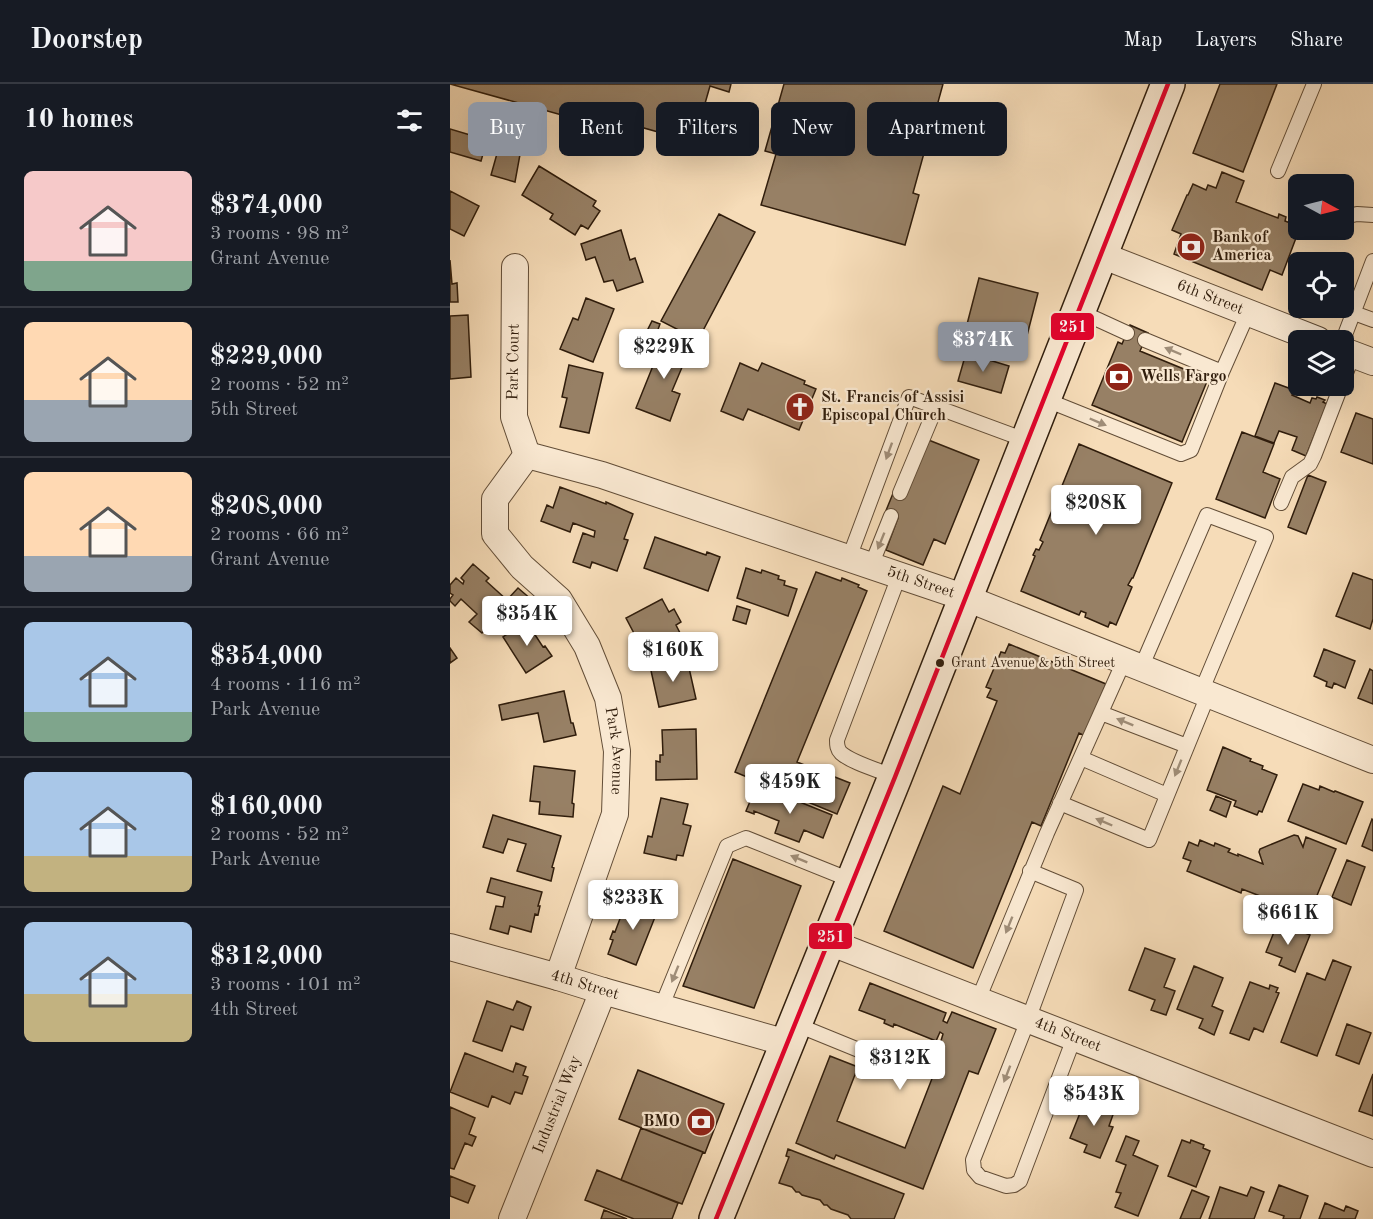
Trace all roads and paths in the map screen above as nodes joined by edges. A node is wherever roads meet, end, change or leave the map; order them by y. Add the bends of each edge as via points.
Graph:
1 (1168, 84) edge
2 (1314, 84) edge
3 (1278, 171) dead end
4 (1354, 215) edge
5 (1373, 215) edge
6 (1101, 255) junction
7 (1373, 261) edge
8 (515, 267) dead end
9 (1079, 311) junction
10 (1248, 313) junction
11 (1354, 313) joint
12 (1373, 320) edge
13 (1292, 330) edge
14 (1127, 333) dead end
15 (1145, 340) dead end
16 (1222, 372) junction
17 (1337, 396) edge
18 (1044, 399) junction
19 (936, 407) junction
20 (1028, 441) junction
21 (527, 455) junction
22 (900, 494) dead end
23 (1281, 503) dead end
24 (891, 516) dead end
25 (860, 562) junction
26 (899, 576) junction
27 (966, 598) junction
28 (1133, 665) junction
29 (1204, 693) junction
30 (1101, 713) junction
31 (1187, 746) junction
32 (1081, 758) junction
33 (1373, 760) edge
34 (895, 777) junction
35 (1167, 795) junction
36 (1060, 803) junction
37 (1030, 871) junction
38 (854, 881) junction
39 (829, 942) junction
40 (452, 952) edge
41 (558, 976) junction
42 (603, 991) junction
43 (978, 1000) junction
44 (661, 1008) junction
45 (1028, 1020) junction
46 (791, 1034) junction
47 (1074, 1038) junction
48 (898, 1066) dead end
49 (1373, 1154) edge
50 (512, 1219) edge
51 (716, 1219) edge

1 - 6 street
2 - 3 lane
4 - 5 lane
6 - 9 street
6 - 10 street, 6th Street
7 - 11 lane
8 - 21 street, Park Court via 514,417
9 - 14 lane
9 - 18 street
10 - 13 street, 6th Street
10 - 16 lane
11 - 12 lane
16 -> 15 lane
18 -> 16 lane via 1181,454 1191,450
17 - 23 lane via 1310,464 1292,477
18 - 20 street
19 - 20 lane
19 - 22 lane
19 -> 25 lane via 909,397
20 - 27 street
21 - 25 street, 5th Street via 602,475
21 - 41 street, Park Avenue via 495,499 495,534 522,567 559,600 587,646 608,698 617,752 615,814
24 -> 25 lane
25 - 26 street, 5th Street
26 - 27 street, 5th Street
26 - 34 lane via 837,740 841,753
27 - 28 street, 5th Street
27 - 34 street
28 - 29 street, 5th Street
28 - 29 lane via 1207,515 1266,537
28 - 30 lane
29 - 31 lane
29 - 33 street, 5th Street
31 -> 30 lane
30 - 32 lane
31 -> 35 lane
32 - 35 lane
32 - 36 lane
34 - 38 street
35 -> 36 lane via 1149,840
36 - 37 lane
37 -> 43 lane
37 - 45 lane via 1076,890
38 - 39 street
38 -> 44 lane via 746,838 727,846
39 - 43 street, 4th Street
39 - 46 street
40 - 41 street, 4th Street
41 - 42 street, 4th Street
42 - 44 street, 4th Street
42 - 50 street, Industrial Way
43 - 45 street, 4th Street
44 - 46 street, 4th Street
45 - 47 street, 4th Street
45 -> 47 lane via 974,1160 974,1170 980,1177 1006,1186 1020,1181
46 - 48 lane
46 - 51 street
47 - 49 street, 4th Street

